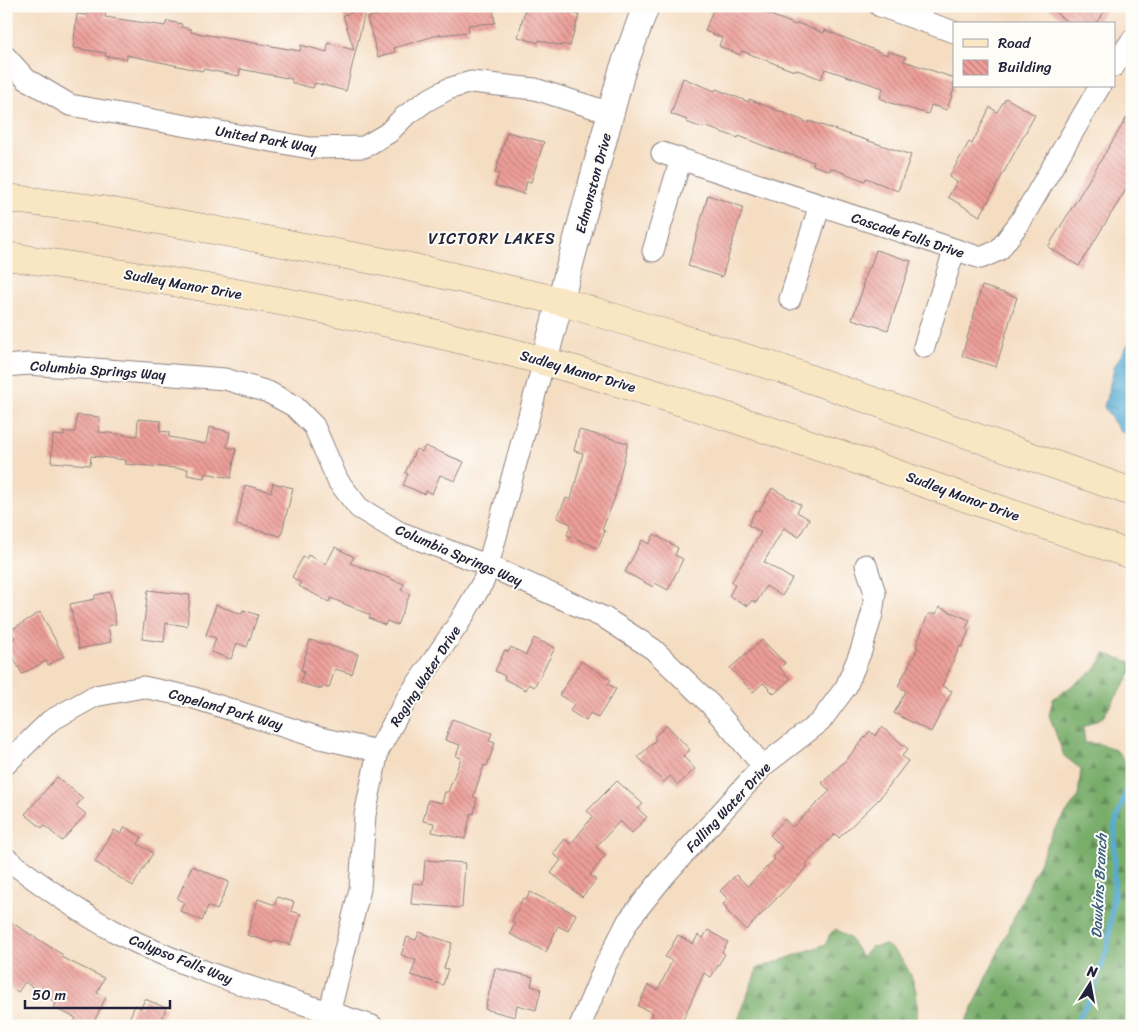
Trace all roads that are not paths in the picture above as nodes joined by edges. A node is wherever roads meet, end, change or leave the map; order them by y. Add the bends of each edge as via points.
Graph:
1 (646, 6) edge
2 (880, 6) edge
3 (953, 32) edge
4 (1132, 40) edge
5 (6, 57) edge
6 (1116, 63) edge
7 (1090, 89) edge
8 (611, 113) junction
9 (6, 198) edge
10 (820, 206) junction
11 (653, 251) dead end
12 (954, 251) junction
13 (6, 256) edge
14 (790, 299) dead end
15 (560, 301) junction
16 (924, 347) dead end
17 (544, 361) junction
18 (6, 366) edge
19 (1132, 492) edge
20 (1132, 555) edge
21 (866, 565) dead end
22 (489, 566) junction
23 (378, 751) junction
24 (6, 764) edge
25 (763, 766) junction
26 (6, 858) edge
27 (329, 1019) edge
28 (372, 1026) edge
29 (580, 1026) edge

1 - 8 street, Edmonston Drive via 627,56
2 - 3 street
4 - 6 street
5 - 8 street, United Park Way via 26,79 70,104 310,148 364,147 388,133 426,101 471,82 535,90
7 - 12 street, Cascade Falls Drive via 1020,222 999,250 981,258
8 - 15 street, Edmonston Drive
9 - 15 main road via 102,210 203,228 405,266
10 - 11 street, Cascade Falls Drive via 671,156
10 - 12 street, Cascade Falls Drive
10 - 14 street
12 - 16 street
13 - 17 main road, Sudley Manor Drive via 182,282 398,324
15 - 17 street, Edmonston Drive
15 - 19 main road via 782,369
17 - 20 main road, Sudley Manor Drive via 698,406
17 - 22 street, Raging Water Drive
18 - 22 street, Columbia Springs Way via 29,364 224,379 268,392 294,406 314,426 338,482 359,508 399,532
21 - 25 street, Falling Water Drive via 874,593 872,614 846,687 820,722
22 - 23 street, Raging Water Drive via 459,623 406,700
22 - 25 street, Columbia Springs Way via 605,618 653,648 710,704
23 - 24 street, Copeland Park Way via 320,738 191,697 143,687 95,696 50,721
23 - 27 street, Raging Water Drive via 366,815 360,889
25 - 29 street, Falling Water Drive via 628,921
26 - 27 street, Calypso Falls Way via 44,888 116,932 198,969
27 - 28 street, Calypso Falls Way

